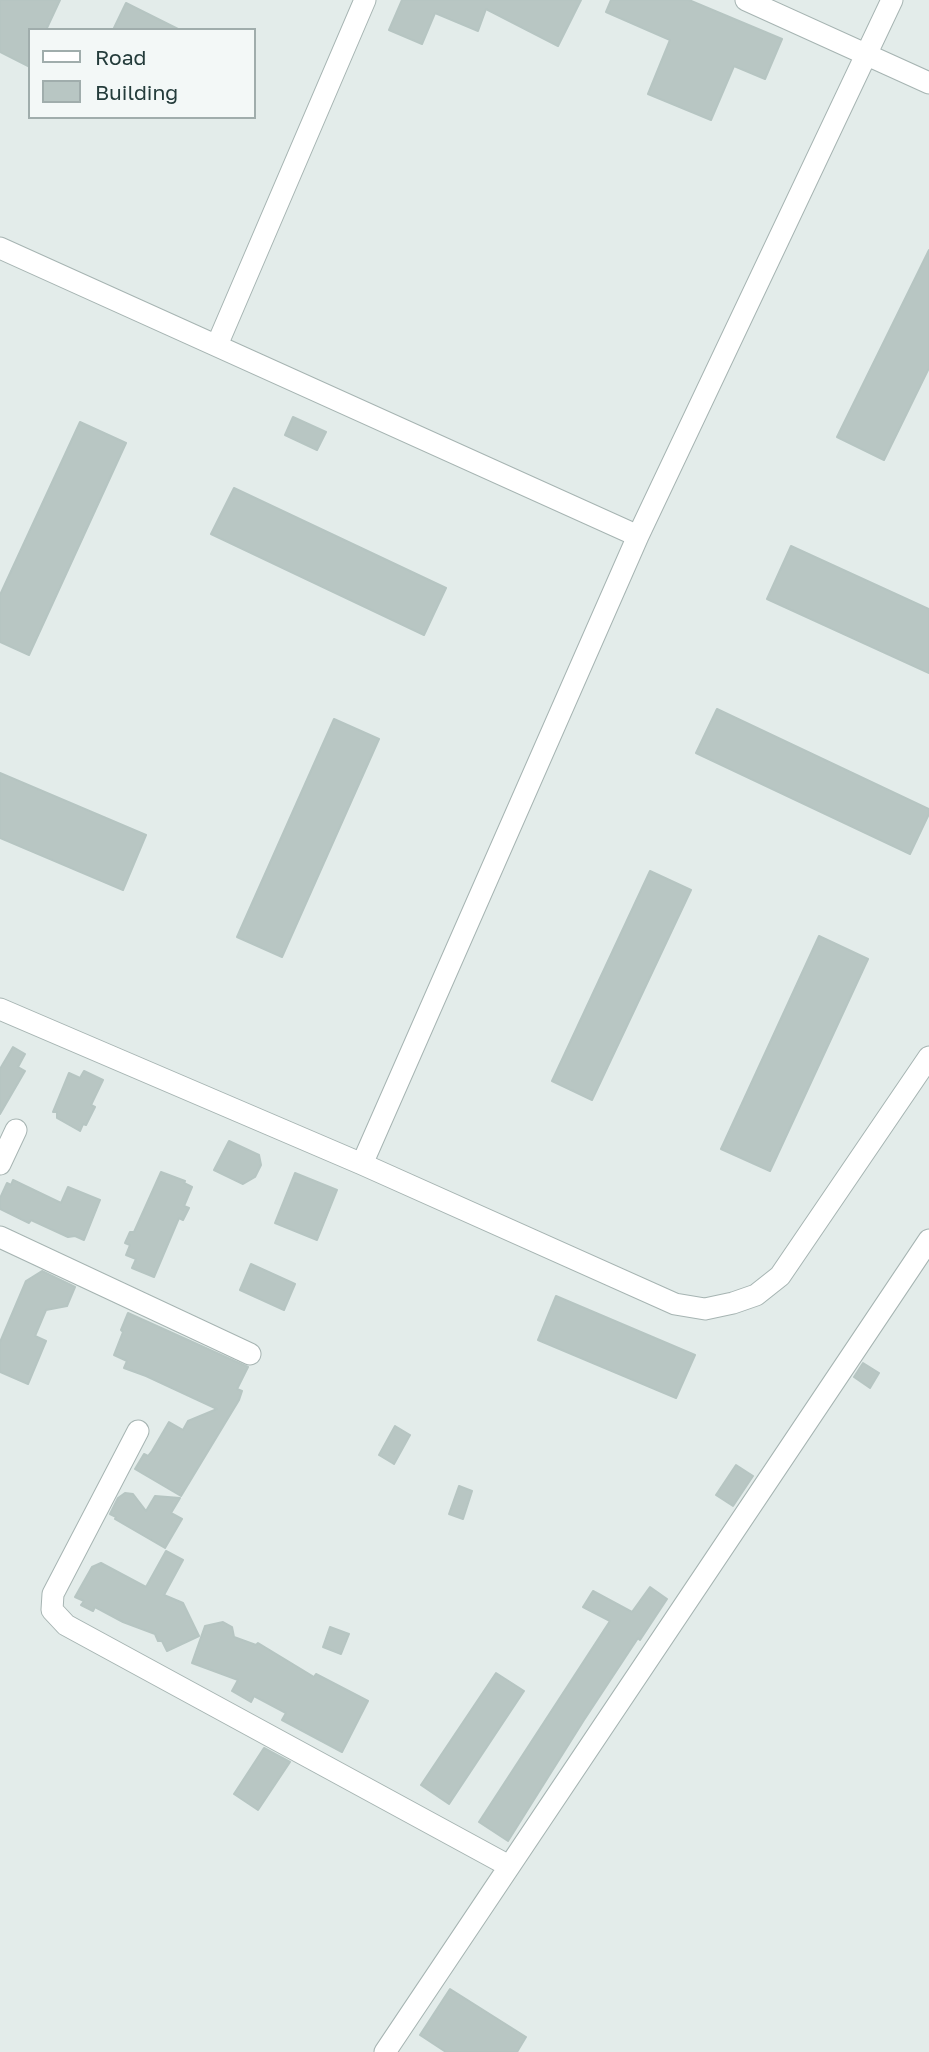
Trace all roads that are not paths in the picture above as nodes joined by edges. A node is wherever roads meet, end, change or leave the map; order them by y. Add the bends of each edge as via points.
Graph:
1 (365, 0) edge
2 (746, 0) edge
3 (892, 0) edge
4 (867, 56) junction
5 (929, 83) edge
6 (0, 248) edge
7 (217, 345) junction
8 (638, 536) junction
9 (0, 1009) edge
10 (929, 1057) edge
11 (16, 1130) dead end
12 (0, 1164) edge
13 (362, 1164) junction
14 (0, 1237) edge
15 (926, 1251) edge
16 (250, 1354) dead end
17 (138, 1431) dead end
18 (509, 1866) junction
19 (385, 2052) edge

1 - 7 street
2 - 4 street
3 - 4 street
4 - 5 street
4 - 8 street
6 - 7 street
7 - 8 street
8 - 13 street
9 - 13 street
10 - 13 street via 780,1276 757,1295 705,1310 675,1304
11 - 12 street
14 - 16 street
15 - 18 street
17 - 18 street via 52,1594 52,1610 66,1625
18 - 19 street

